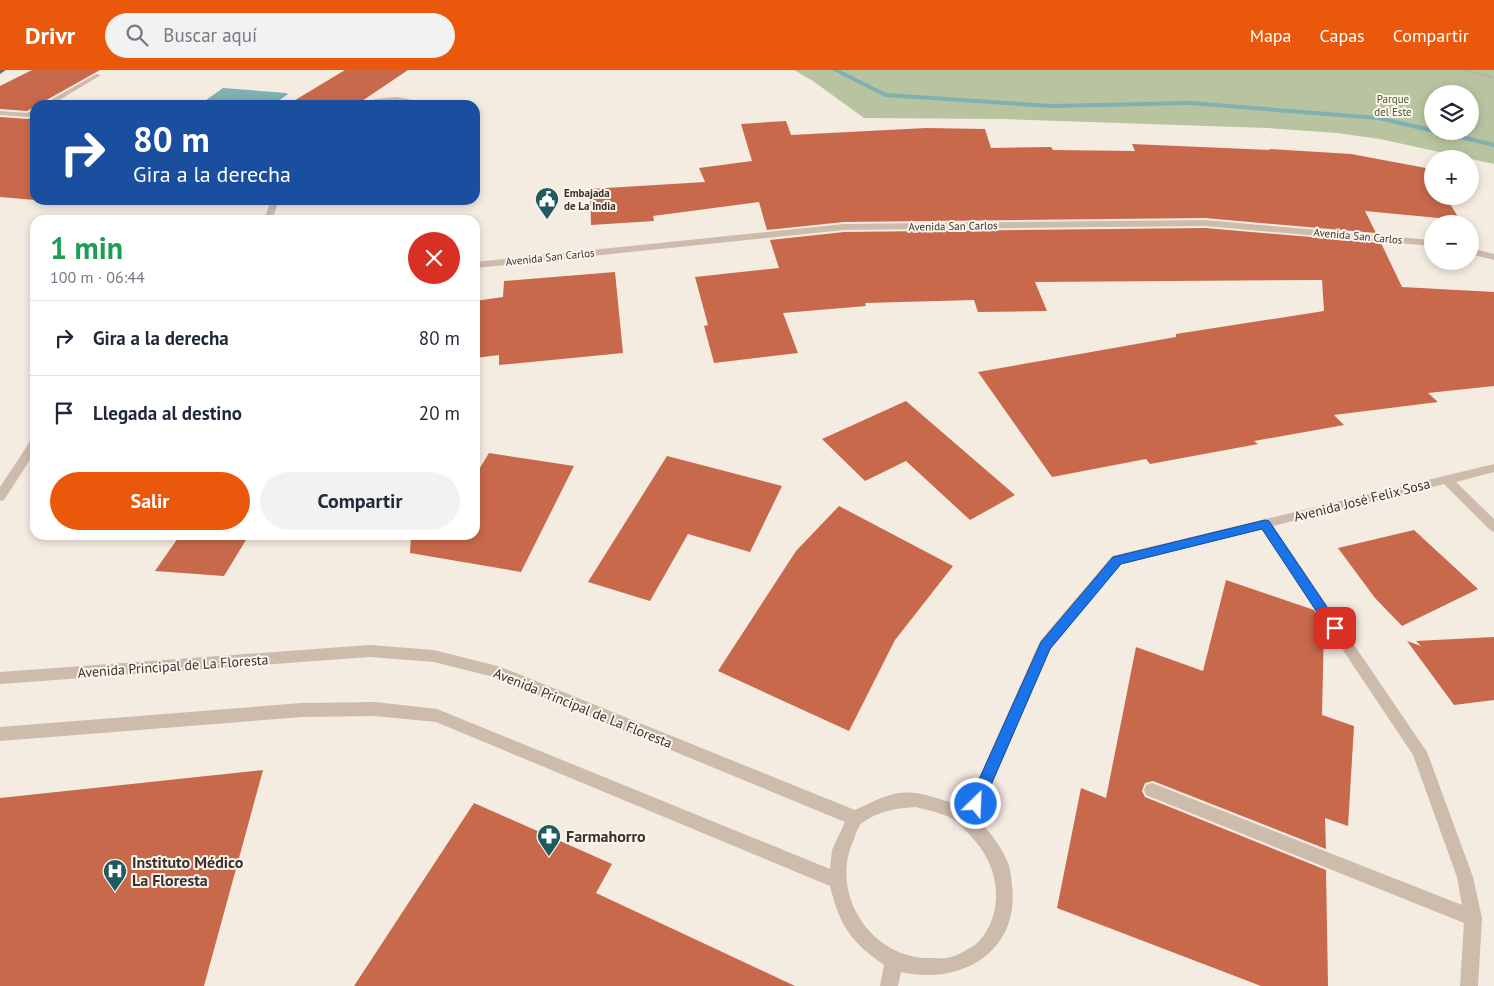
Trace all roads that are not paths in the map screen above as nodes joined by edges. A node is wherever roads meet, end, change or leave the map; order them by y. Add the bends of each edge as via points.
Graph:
1 (4, 70) edge
2 (0, 72) edge
3 (98, 75) dead end
4 (55, 100) edge
5 (386, 100) edge
6 (403, 100) edge
7 (0, 113) edge
8 (30, 114) edge
9 (1424, 242) edge
10 (1479, 253) edge
11 (1494, 257) edge
12 (480, 264) edge
13 (30, 451) edge
14 (1494, 468) edge
15 (1446, 479) junction
16 (0, 497) edge
17 (1265, 524) junction
18 (1494, 527) edge
19 (0, 678) edge
20 (0, 734) edge
21 (1152, 790) dead end
22 (855, 818) junction
23 (968, 821) junction
24 (836, 880) junction
25 (1473, 918) junction
26 (894, 961) junction
27 (889, 986) edge
28 (1469, 986) edge

1 - 2 main road
3 - 4 street
5 - 6 street
7 - 8 street
9 - 12 street, Avenida San Carlos via 1205,224 844,227
10 - 11 street
13 - 16 street
14 - 15 street, Avenida José Felix Sosa
15 - 17 street, Avenida José Felix Sosa
15 - 18 street
17 - 23 street, Avenida José Felix Sosa via 1117,560 1045,645
17 - 25 street via 1419,752 1465,877
19 - 22 street, Avenida Principal de La Floresta via 370,651 434,656 496,672
20 - 24 street via 302,710 375,709 436,716
21 - 25 street
22 - 23 street via 891,801 916,800 954,811
22 - 24 street via 840,850
23 - 26 street via 989,843 1001,868 1005,901 999,927 984,949 949,967 917,968
24 - 26 street via 845,912 867,942
25 - 28 street
26 - 27 street

